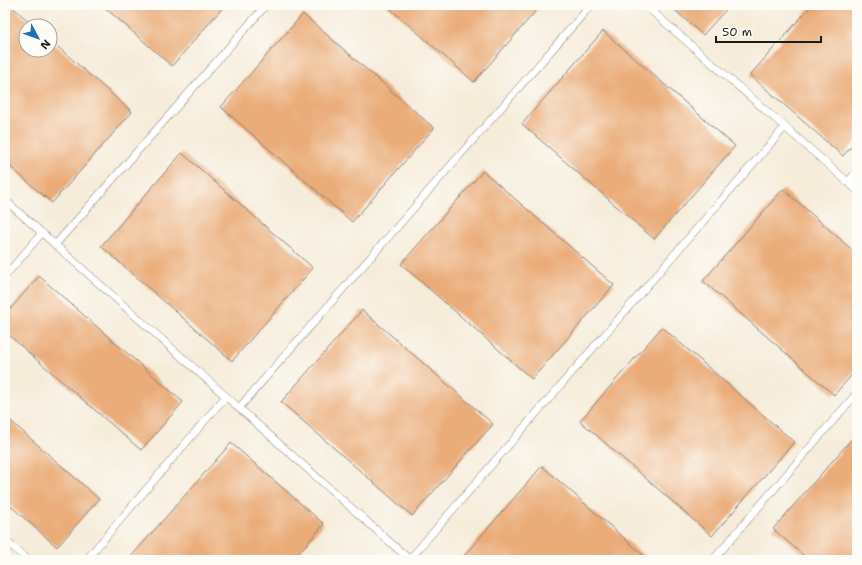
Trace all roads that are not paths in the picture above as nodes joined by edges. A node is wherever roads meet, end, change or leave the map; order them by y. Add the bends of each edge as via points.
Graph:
1 (266, 5) edge
2 (591, 5) edge
3 (645, 5) edge
4 (785, 127) junction
5 (857, 171) edge
6 (848, 182) junction
7 (857, 190) edge
8 (5, 200) edge
9 (42, 233) junction
10 (55, 245) junction
11 (5, 276) edge
12 (857, 393) edge
13 (226, 396) junction
14 (239, 408) junction
15 (5, 540) edge
16 (28, 560) edge
17 (86, 560) edge
18 (410, 560) edge
19 (713, 560) edge

1 - 10 lane
2 - 14 lane
3 - 4 lane
4 - 6 lane
4 - 18 lane
5 - 6 lane
6 - 7 lane
8 - 9 lane
9 - 10 lane
9 - 11 lane
10 - 13 lane
12 - 19 lane
13 - 14 lane
13 - 17 lane
14 - 18 lane
15 - 16 lane

